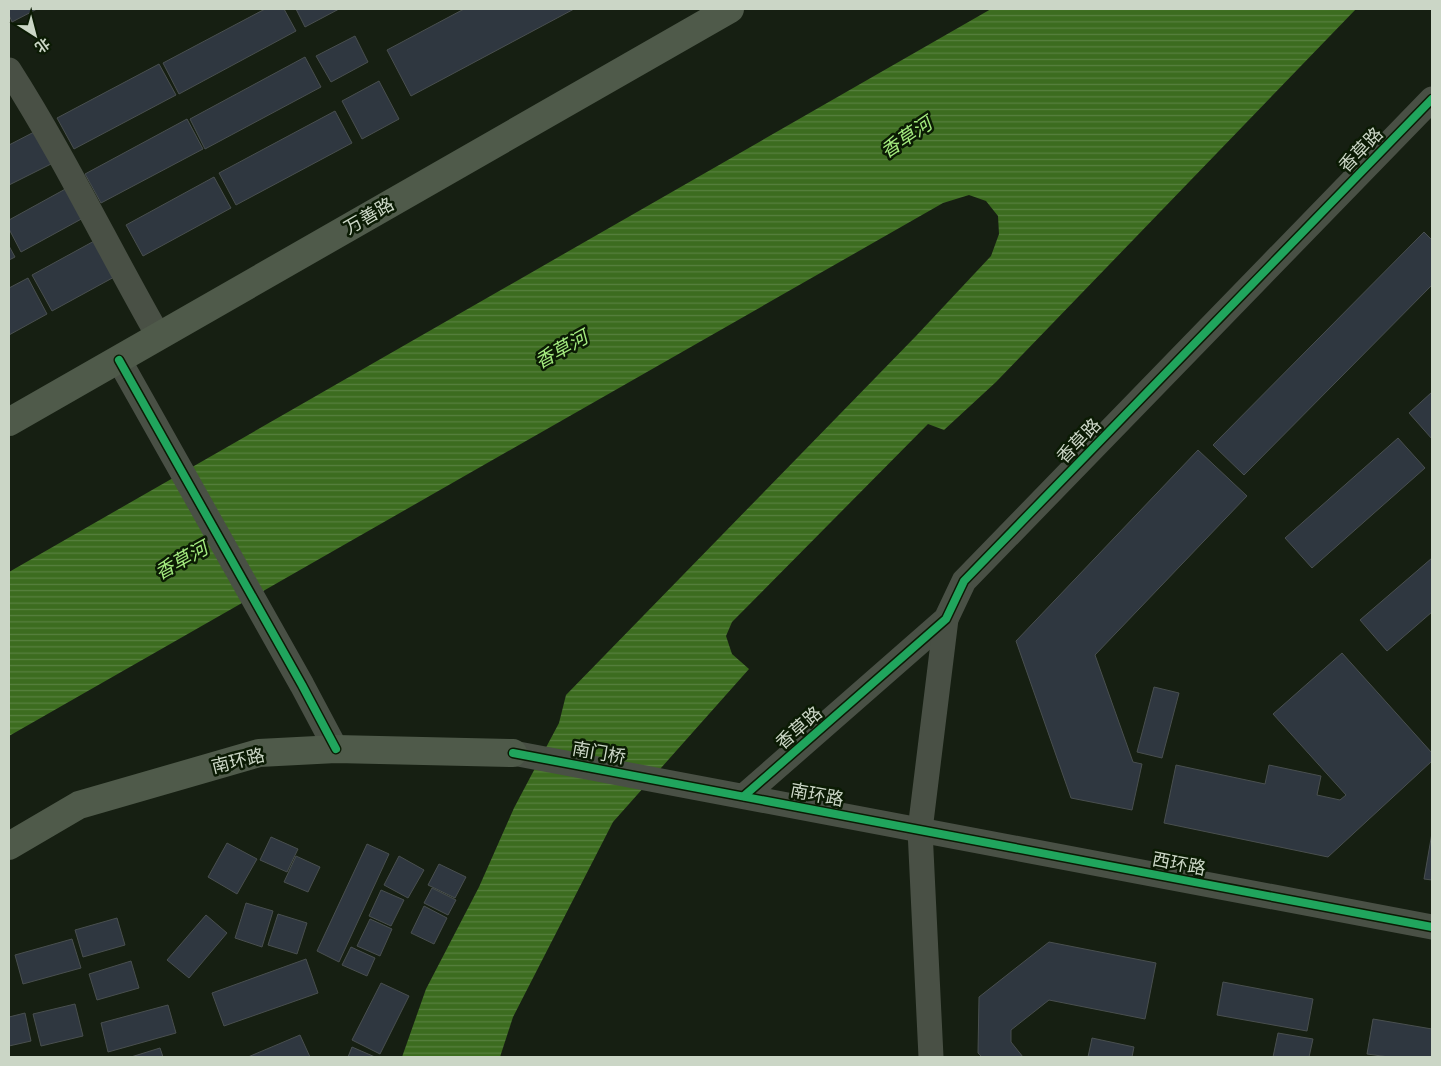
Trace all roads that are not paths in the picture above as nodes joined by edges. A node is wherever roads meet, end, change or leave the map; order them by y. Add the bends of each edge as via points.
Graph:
1 (730, 9) edge
2 (9, 70) edge
3 (1432, 99) edge
4 (159, 337) junction
5 (119, 360) junction
6 (9, 422) edge
7 (946, 619) junction
8 (336, 749) junction
9 (513, 753) joint
10 (680, 784) joint
11 (744, 796) junction
12 (920, 830) junction
13 (9, 846) edge
14 (1432, 927) edge
15 (932, 1057) edge

1 - 4 main road, 万善路
2 - 4 street via 38,116
3 - 7 street, 香草路 via 964,581
4 - 5 main road, 万善路
5 - 6 main road, 万善路
5 - 8 street
7 - 11 street, 香草路
7 - 12 street
8 - 9 main road, 南环路
8 - 13 main road, 南环路 via 259,753 79,806
9 - 10 street, 南门桥
10 - 11 street, 南环路
11 - 12 street, 南环路
12 - 14 street, 西环路
12 - 15 street

